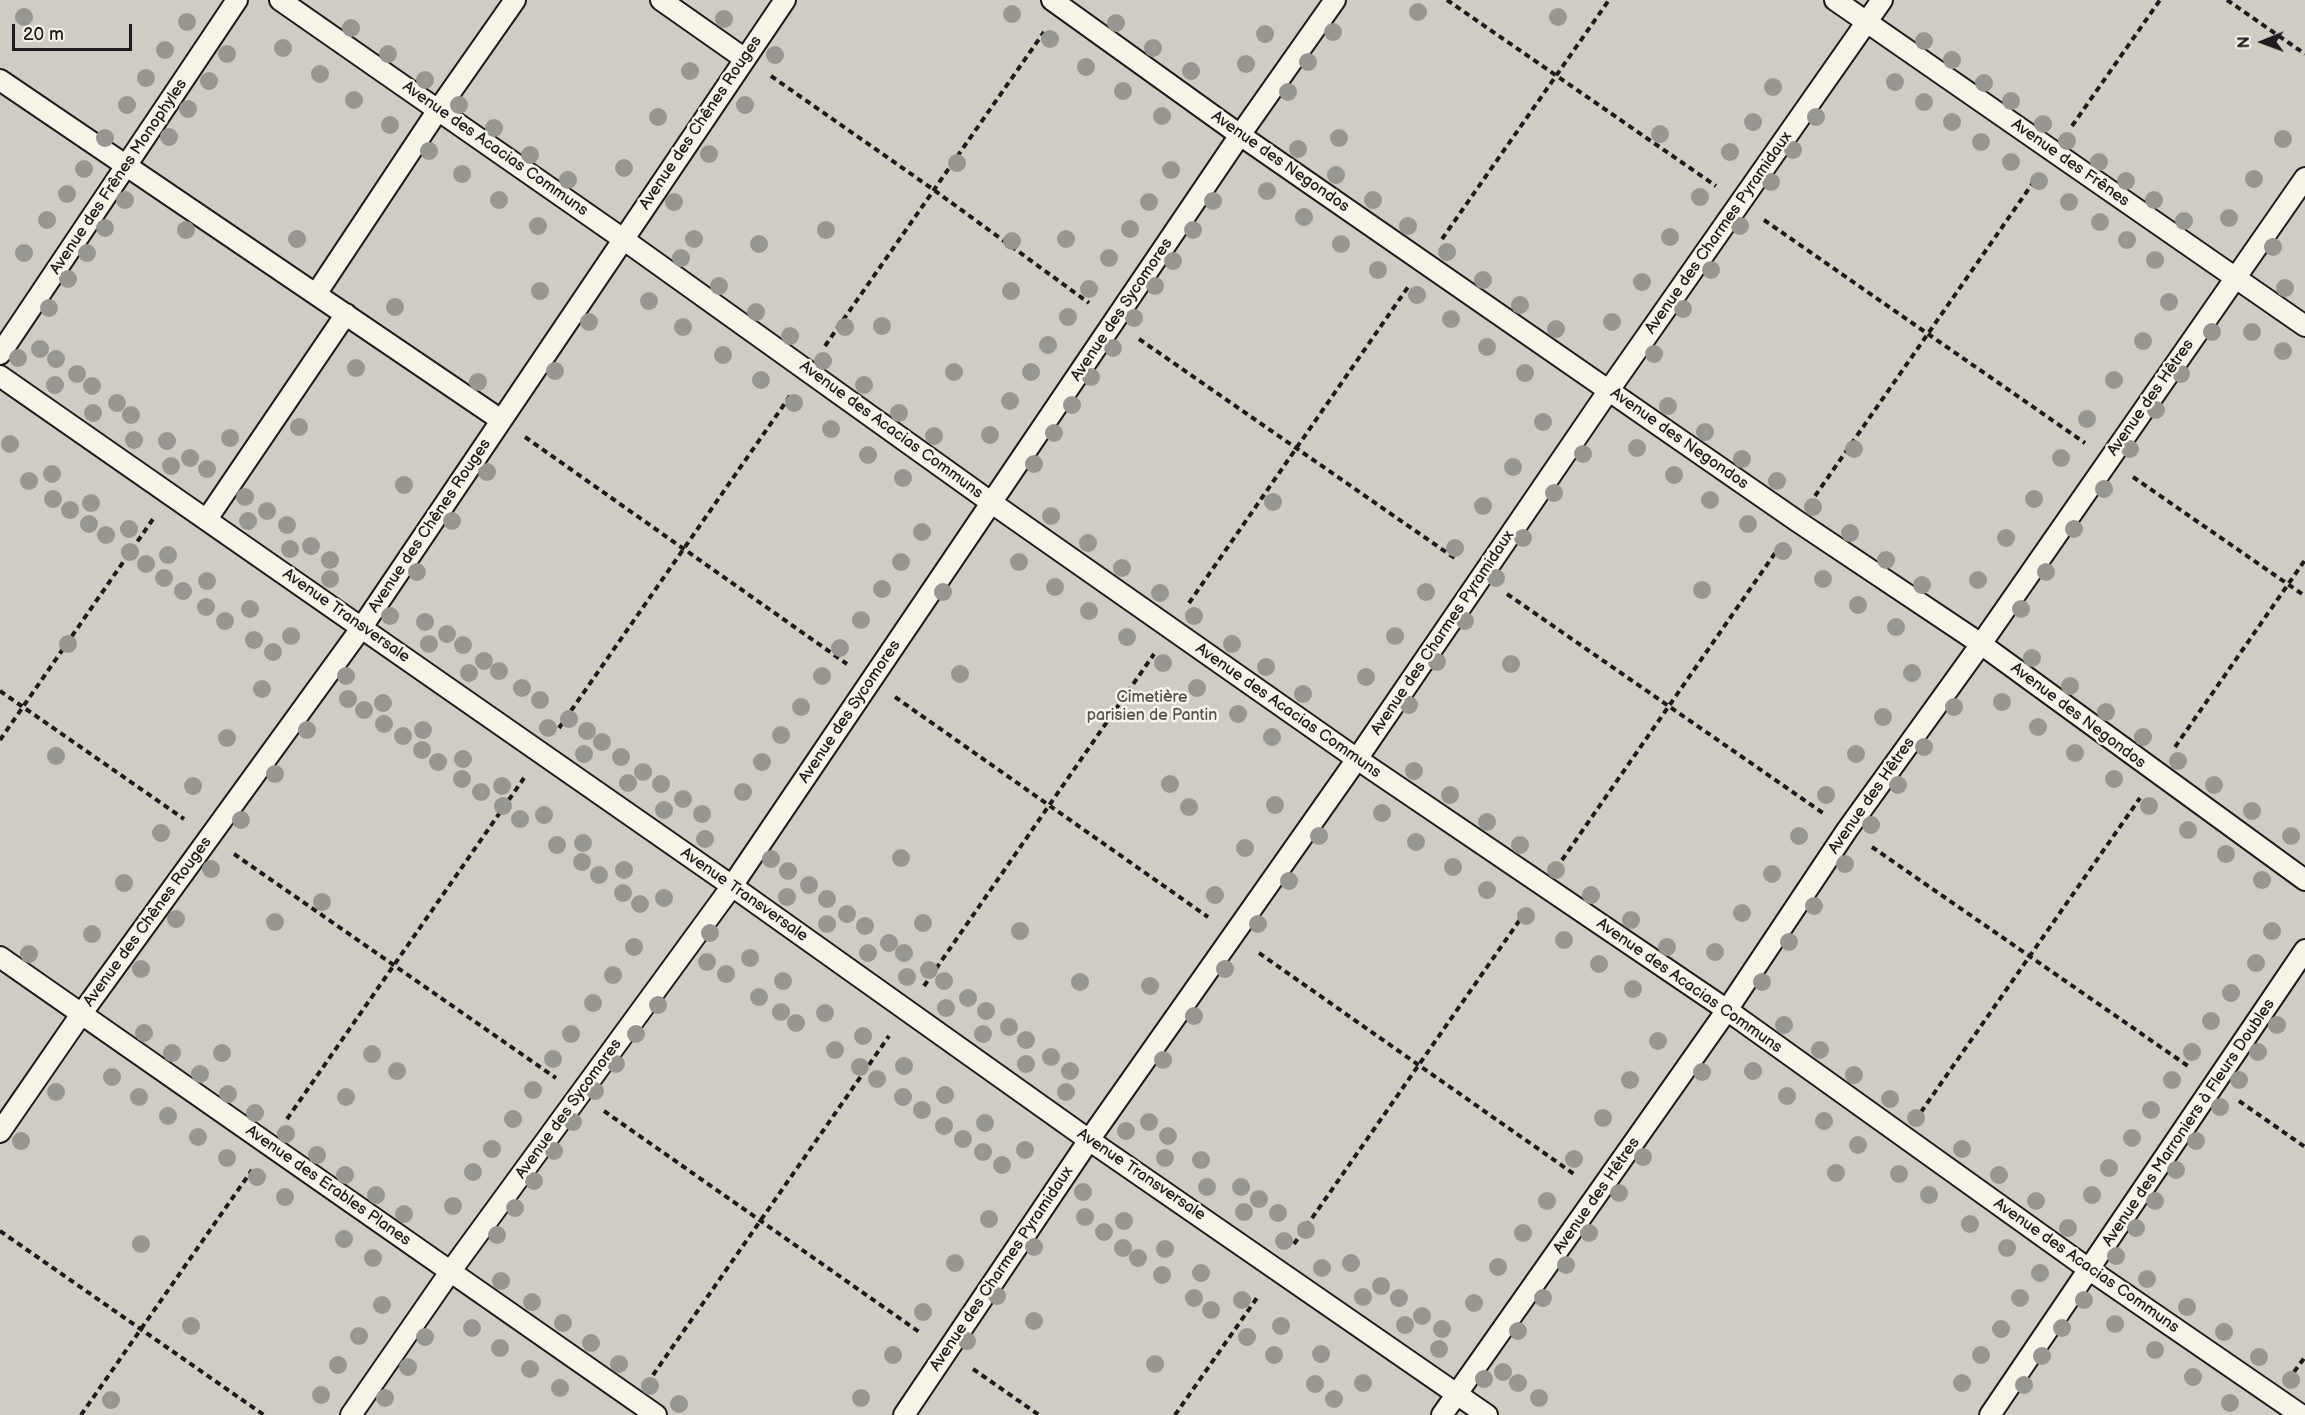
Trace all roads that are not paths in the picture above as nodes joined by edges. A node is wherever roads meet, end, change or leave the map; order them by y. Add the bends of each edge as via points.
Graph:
1 (237, 0) edge
2 (280, 0) edge
3 (515, 0) edge
4 (661, 0) edge
5 (785, 0) edge
6 (1335, 0) edge
7 (1835, 0) edge
8 (1882, 0) edge
9 (1056, 3) edge
10 (1866, 22) junction
11 (745, 58) junction
12 (0, 80) edge
13 (438, 110) junction
14 (1240, 135) junction
15 (127, 164) junction
16 (2305, 178) edge
17 (623, 239) junction
18 (2235, 277) junction
19 (316, 294) junction
20 (345, 314) junction
21 (2305, 326) edge
22 (0, 354) edge
23 (0, 376) edge
24 (1609, 390) junction
25 (501, 420) junction
26 (992, 503) junction
27 (207, 519) junction
28 (362, 627) junction
29 (1981, 644) junction
30 (1357, 759) junction
31 (2305, 880) edge
32 (732, 886) junction
33 (2305, 950) edge
34 (0, 957) edge
35 (1727, 1010) junction
36 (82, 1013) junction
37 (0, 1132) edge
38 (1089, 1140) junction
39 (2090, 1270) junction
40 (450, 1272) junction
41 (1457, 1394) junction
42 (351, 1415) edge
43 (657, 1415) edge
44 (904, 1415) edge
45 (1442, 1415) edge
46 (1487, 1415) edge
47 (1990, 1415) edge
48 (2301, 1415) edge

1 - 15 lane, Avenue des Frênes Monophyles
2 - 13 lane, Avenue des Acacias Communs
3 - 13 lane
4 - 11 lane
5 - 11 lane, Avenue des Chênes Rouges
6 - 14 lane, Avenue des Sycomores
7 - 10 lane, Avenue des Frênes
8 - 10 lane, Avenue des Charmes Pyramidaux
9 - 14 lane, Avenue des Negondos
10 - 18 lane, Avenue des Frênes
10 - 24 lane, Avenue des Charmes Pyramidaux
11 - 17 lane, Avenue des Chênes Rouges
12 - 15 lane
13 - 17 lane, Avenue des Acacias Communs
13 - 19 lane
14 - 24 lane, Avenue des Negondos
14 - 26 lane, Avenue des Sycomores
15 - 19 lane
15 - 22 lane, Avenue des Frênes Monophyles
16 - 18 lane, Avenue des Hêtres
17 - 25 lane, Avenue des Chênes Rouges
17 - 26 lane, Avenue des Acacias Communs
18 - 21 lane, Avenue des Frênes
18 - 29 lane, Avenue des Hêtres
19 - 20 lane
20 - 25 lane
20 - 27 lane
23 - 27 lane, Avenue Transversale
24 - 29 lane, Avenue des Negondos
24 - 30 lane, Avenue des Charmes Pyramidaux
25 - 28 lane, Avenue des Chênes Rouges
26 - 30 lane, Avenue des Acacias Communs
26 - 32 lane, Avenue des Sycomores
27 - 28 lane, Avenue Transversale
28 - 32 lane, Avenue Transversale
28 - 36 lane, Avenue des Chênes Rouges
29 - 31 lane, Avenue des Negondos
29 - 35 lane, Avenue des Hêtres via 1847,830
30 - 35 lane, Avenue des Acacias Communs
30 - 38 lane, Avenue des Charmes Pyramidaux
32 - 38 lane, Avenue Transversale
32 - 40 lane, Avenue des Sycomores
33 - 39 lane, Avenue des Marroniers à Fleurs Doubles
34 - 36 lane, Avenue des Erables Planes
35 - 39 lane, Avenue des Acacias Communs
35 - 41 lane, Avenue des Hêtres
36 - 37 lane, Avenue des Chênes Rouges
36 - 40 lane, Avenue des Erables Planes
38 - 41 lane, Avenue Transversale
38 - 44 lane, Avenue des Charmes Pyramidaux
39 - 47 lane, Avenue des Marroniers à Fleurs Doubles
39 - 48 lane, Avenue des Acacias Communs
40 - 42 lane, Avenue des Sycomores
40 - 43 lane, Avenue des Erables Planes
41 - 45 lane, Avenue des Hêtres
41 - 46 lane, Avenue Transversale

